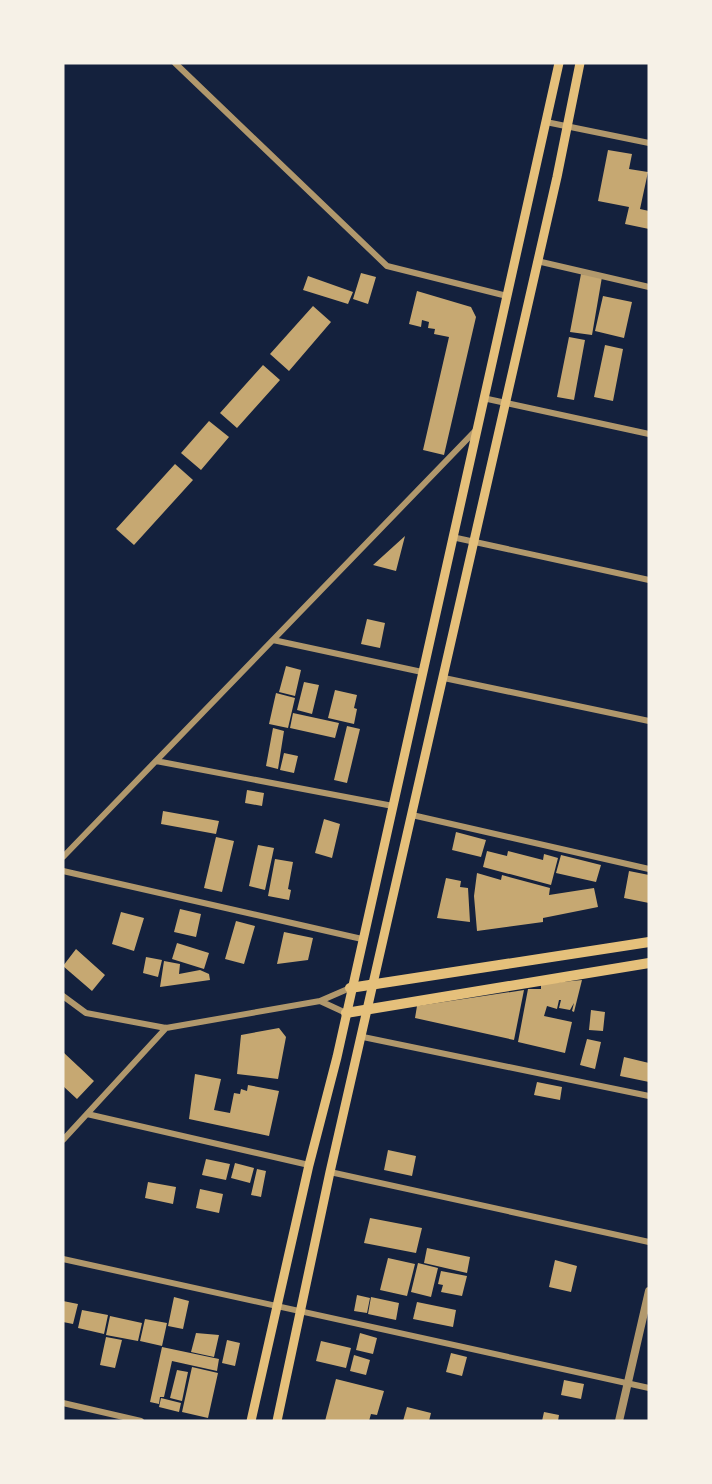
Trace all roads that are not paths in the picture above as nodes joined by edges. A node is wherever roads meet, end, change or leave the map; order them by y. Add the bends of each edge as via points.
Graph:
1 (175, 63) edge
2 (559, 63) edge
3 (580, 63) edge
4 (546, 122) junction
5 (565, 125) junction
6 (649, 143) edge
7 (537, 261) junction
8 (649, 287) edge
9 (507, 297) junction
10 (483, 398) junction
11 (505, 403) junction
12 (477, 429) junction
13 (649, 434) edge
14 (452, 537) junction
15 (474, 541) junction
16 (649, 580) edge
17 (273, 640) junction
18 (422, 672) junction
19 (444, 678) junction
20 (649, 721) edge
21 (156, 762) junction
22 (393, 806) junction
23 (411, 815) junction
24 (63, 857) edge
25 (649, 869) edge
26 (63, 870) edge
27 (362, 939) junction
28 (649, 942) edge
29 (649, 963) edge
30 (374, 986) junction
31 (350, 988) junction
32 (63, 996) edge
33 (320, 1000) junction
34 (369, 1011) junction
35 (346, 1013) junction
36 (166, 1028) junction
37 (363, 1037) junction
38 (649, 1096) edge
39 (87, 1114) junction
40 (63, 1140) edge
41 (309, 1165) junction
42 (330, 1172) junction
43 (649, 1242) edge
44 (63, 1259) edge
45 (649, 1291) edge
46 (276, 1305) junction
47 (300, 1311) junction
48 (627, 1383) junction
49 (649, 1388) edge
50 (63, 1403) edge
51 (141, 1421) edge
52 (251, 1421) edge
53 (277, 1421) edge
54 (619, 1421) edge

1 - 9 street via 387,266
2 - 4 main road
3 - 5 main road
4 - 5 street
4 - 9 main road
5 - 6 street
5 - 7 main road
7 - 8 street
7 - 11 main road
9 - 10 main road
10 - 11 street
10 - 12 main road
11 - 13 street
11 - 15 main road
12 - 14 main road
12 - 17 street
14 - 15 street
14 - 18 main road
15 - 16 street
15 - 19 main road
17 - 18 street
17 - 21 street
18 - 22 main road
19 - 20 street
19 - 23 main road
21 - 22 street
21 - 24 street
22 - 27 main road
23 - 25 street
23 - 30 main road
26 - 27 street
27 - 31 main road
28 - 30 main road
29 - 34 main road
30 - 31 main road
30 - 34 main road
31 - 33 street
31 - 35 main road
32 - 36 street via 86,1013
33 - 35 street
33 - 36 street
34 - 35 main road
34 - 37 main road
35 - 41 main road
36 - 39 street
37 - 38 street
37 - 42 main road
39 - 40 street
39 - 41 street
41 - 46 main road
42 - 43 street
42 - 47 main road
44 - 46 street
45 - 48 street
46 - 47 street
46 - 52 main road
47 - 48 street
47 - 53 main road
48 - 49 street
48 - 54 street
50 - 51 street

